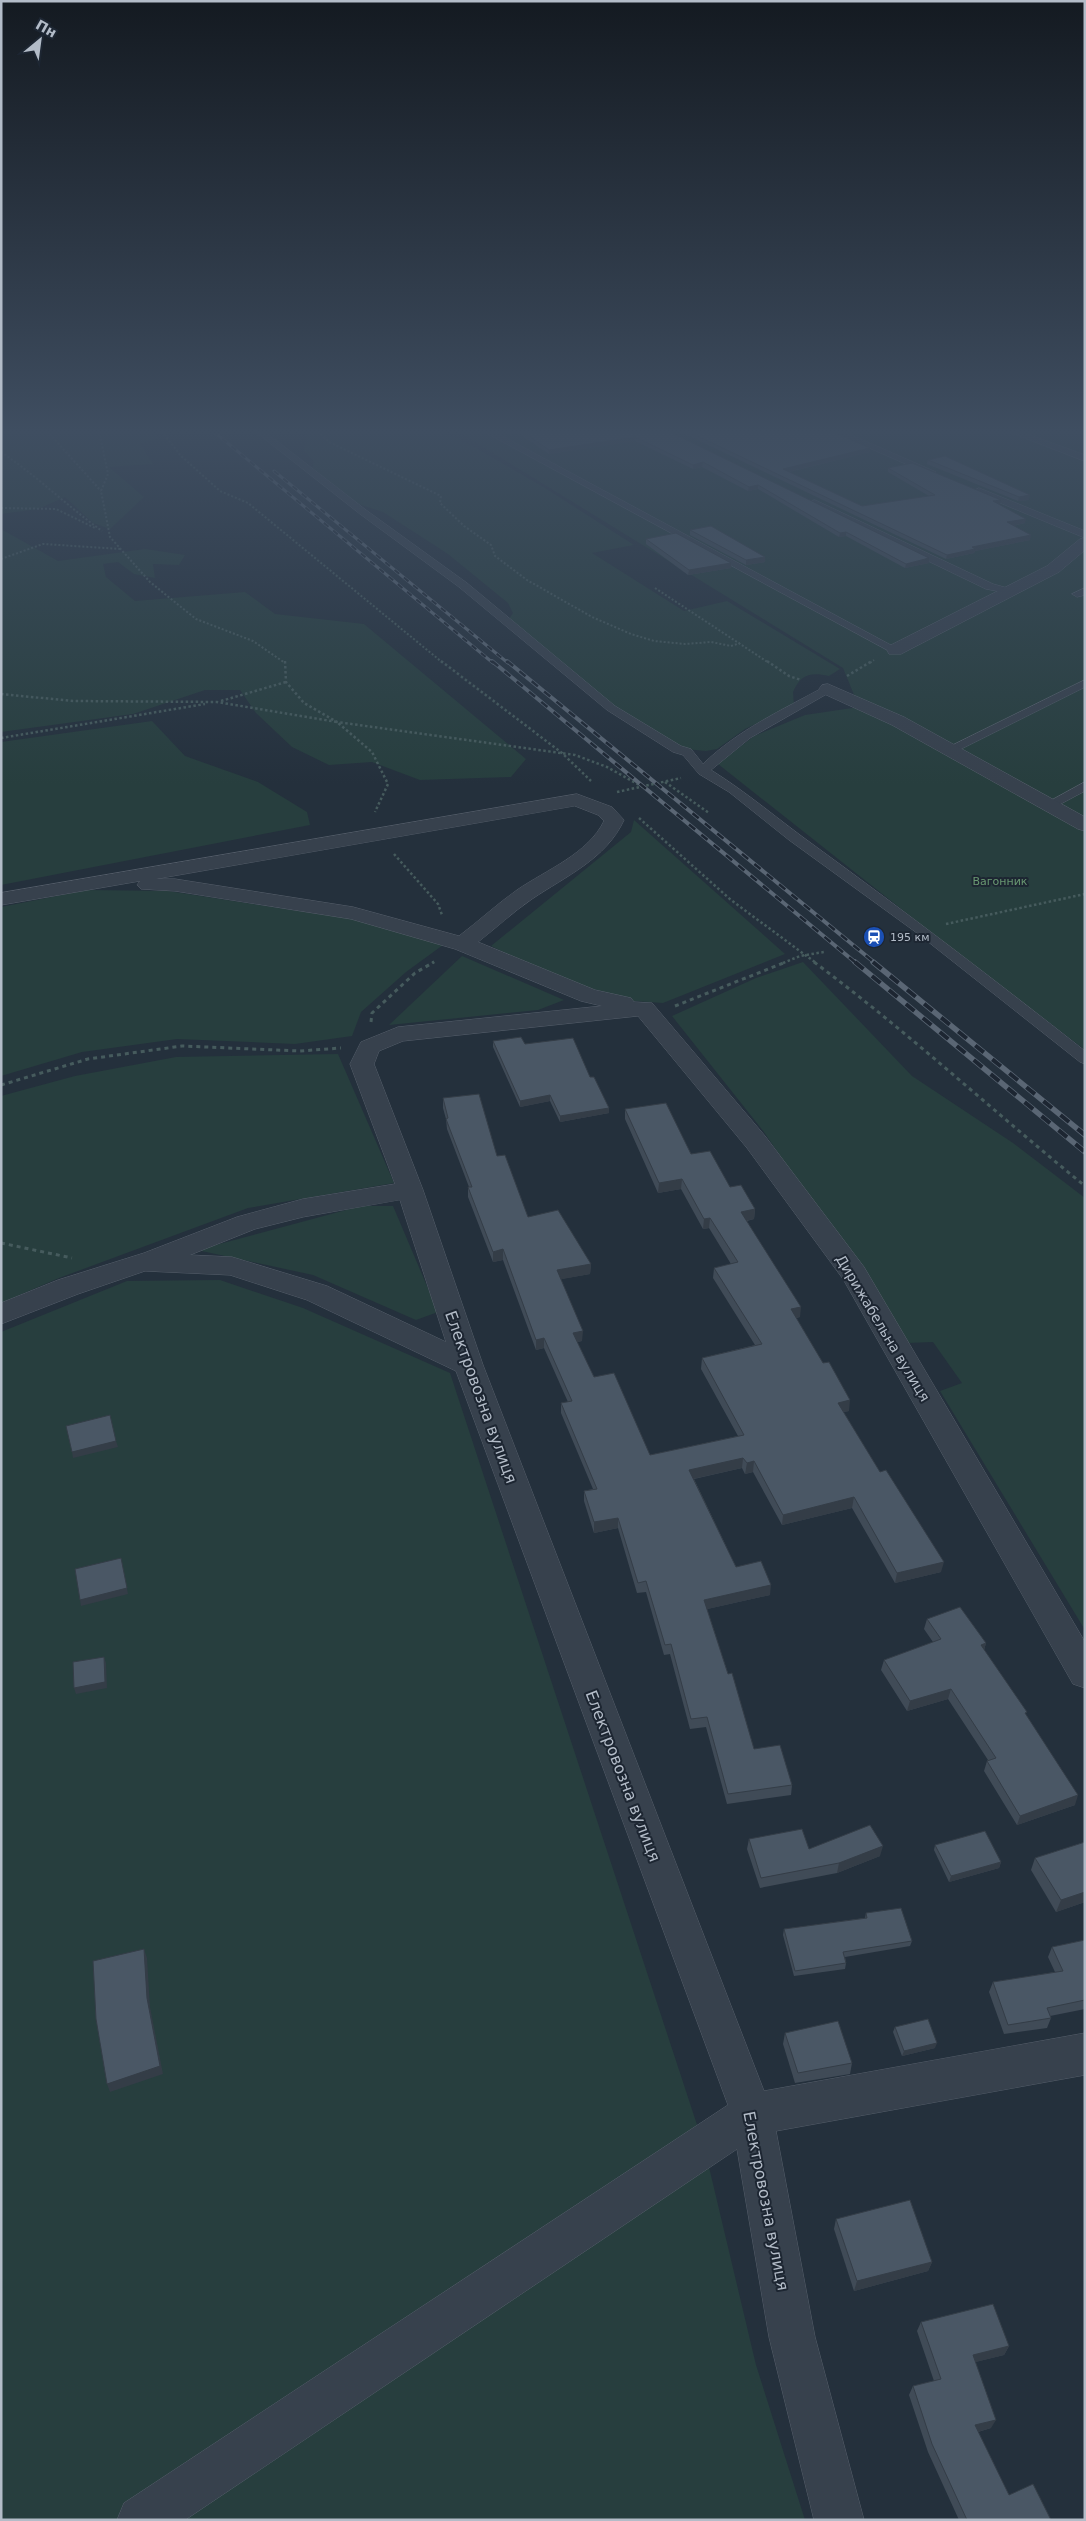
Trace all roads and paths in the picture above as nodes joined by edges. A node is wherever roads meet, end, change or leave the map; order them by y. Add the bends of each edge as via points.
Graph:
1 (30, 549) edge
2 (115, 549) edge
3 (121, 549) joint
4 (302, 549) edge
5 (413, 549) edge
6 (492, 549) edge
7 (706, 549) edge
8 (910, 549) edge
9 (1077, 549) edge
10 (1, 559) edge
11 (655, 588) dead end
12 (1013, 591) junction
13 (740, 644) junction
14 (895, 650) junction
15 (286, 682) junction
16 (1085, 682) edge
17 (828, 689) junction
18 (1, 693) edge
19 (217, 702) junction
20 (337, 722) junction
21 (1, 738) edge
22 (949, 750) junction
23 (562, 753) junction
24 (703, 771) junction
25 (664, 782) junction
26 (641, 786) junction
27 (1085, 786) edge
28 (606, 795) junction
29 (577, 800) junction
30 (1049, 805) junction
31 (709, 813) dead end
32 (636, 816) dead end
33 (1085, 825) edge
34 (396, 831) junction
35 (86, 884) junction
36 (1085, 894) edge
37 (1, 900) edge
38 (922, 930) junction
39 (463, 944) junction
40 (824, 952) dead end
41 (805, 955) junction
42 (644, 1008) junction
43 (369, 1047) junction
44 (1085, 1059) edge
45 (1, 1085) edge
46 (1085, 1186) edge
47 (410, 1190) junction
48 (1, 1243) edge
49 (74, 1258) dead end
50 (144, 1262) junction
51 (1, 1314) edge
52 (468, 1365) junction
53 (1085, 1674) edge
54 (1085, 2054) edge
55 (752, 2114) junction
56 (142, 2520) edge
57 (840, 2520) edge

1 - 10 path
2 - 3 path
3 - 15 path via 150,582 196,619 253,641 285,661
4 - 23 path via 421,648
5 - 24 lane via 463,585 611,708 687,752
6 - 13 path via 495,556 527,580 592,617 632,634 685,644
7 - 14 lane
8 - 12 lane via 990,587
9 - 12 street via 1053,569
11 - 13 path
12 - 14 street
13 - 17 path via 790,676
14 - 17 path via 856,669
15 - 19 path
15 - 20 path via 304,702
16 - 22 lane
17 - 22 street via 898,721
17 - 24 lane via 716,756
18 - 19 path via 73,701
19 - 20 path
19 - 21 path
20 - 23 path
20 - 34 path via 372,752 388,784 374,814
22 - 30 street
23 - 26 path via 607,767
23 - 28 path
24 - 25 path
24 - 38 lane via 733,789
25 - 26 path
25 - 31 path
26 - 28 path
27 - 30 lane
28 - 29 path
29 - 34 street
29 - 39 street via 605,811 614,820 610,832
30 - 33 street
32 - 41 path via 731,900
34 - 35 street
34 - 39 path via 394,855 438,904 444,920
35 - 37 street
35 - 39 street via 175,885 352,913
36 - 38 path
38 - 44 lane
39 - 42 street via 589,996
39 - 43 path via 415,973 372,1013
40 - 41 path
41 - 42 path via 662,1011
41 - 46 path via 867,1001
42 - 43 street via 398,1034
42 - 53 street, Дирижабельна вулиця via 756,1142 854,1274
43 - 45 path via 300,1050 182,1046 88,1059
43 - 47 street, Електровозна вулиця via 362,1064
47 - 50 street via 303,1208 265,1218
47 - 52 street, Електровозна вулиця
48 - 49 path
50 - 51 street
50 - 52 street via 232,1266 318,1293
52 - 55 street, Електровозна вулиця
54 - 55 street
55 - 56 street
55 - 57 street, Електровозна вулиця via 792,2337

